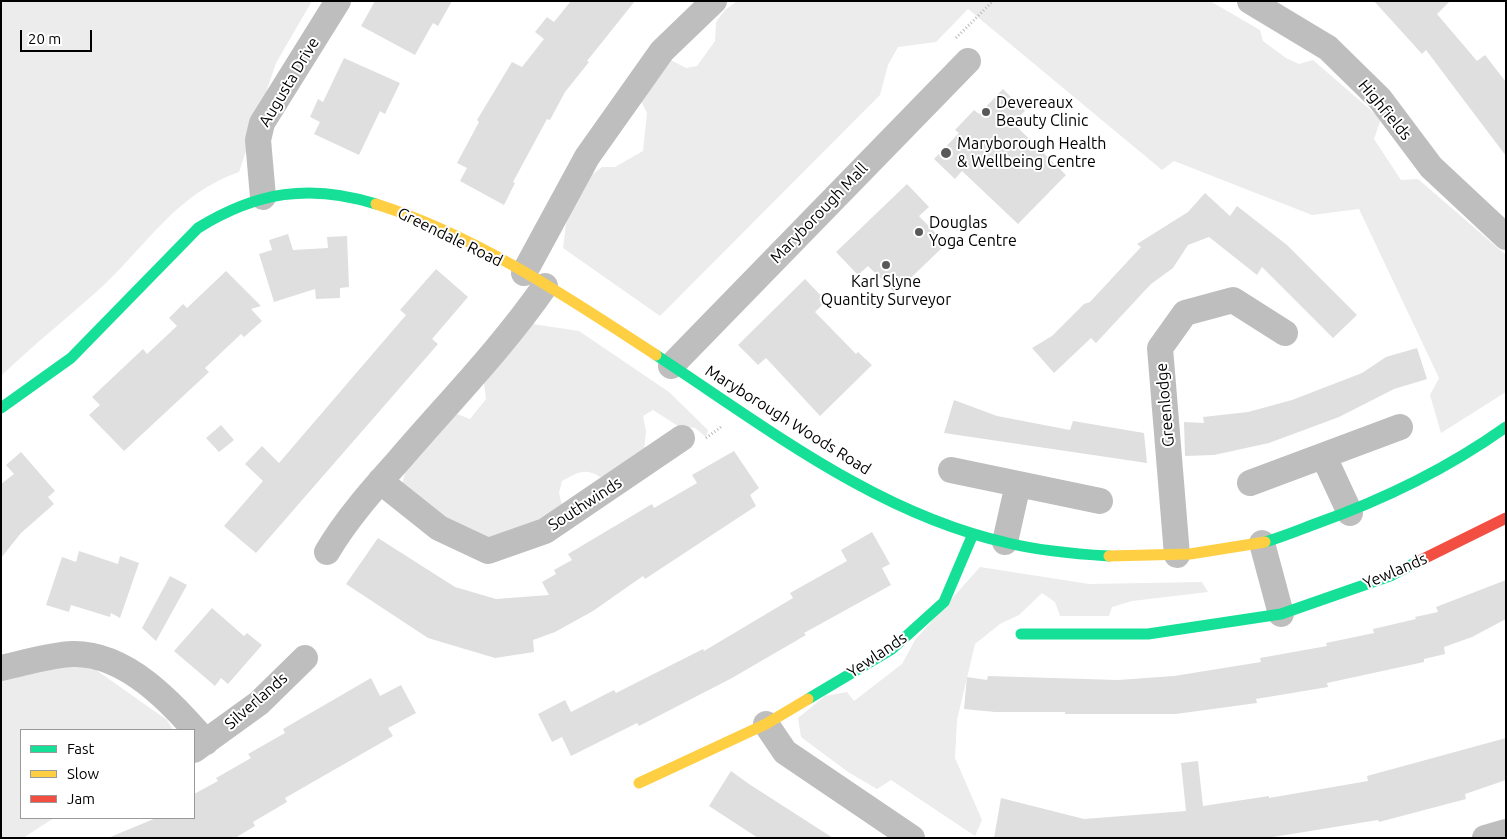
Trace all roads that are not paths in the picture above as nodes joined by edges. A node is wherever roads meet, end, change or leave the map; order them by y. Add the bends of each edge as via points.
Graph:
1 (338, 1) edge
2 (714, 1) edge
3 (1250, 1) edge
4 (968, 61) road end
5 (263, 197) junction
6 (1506, 237) edge
7 (534, 279) junction
8 (1285, 333) dead end
9 (671, 366) junction
10 (1, 408) edge
11 (1506, 426) edge
12 (1400, 427) dead end
13 (682, 438) road end
14 (1324, 457) junction
15 (951, 470) dead end
16 (380, 481) junction
17 (1250, 483) dead end
18 (1018, 484) junction
19 (1100, 501) dead end
20 (1350, 512) junction
21 (1506, 518) edge
22 (973, 534) junction
23 (1005, 542) junction
24 (1262, 543) junction
25 (327, 552) dead end
26 (1177, 555) junction
27 (1281, 614) junction
28 (1021, 634) dead end
29 (305, 658) dead end
30 (1, 668) edge
31 (766, 724) junction
32 (188, 729) edge
33 (200, 746) edge
34 (639, 783) dead end
35 (1506, 832) edge
36 (912, 838) edge
37 (1485, 838) edge

1 - 5 street, Augusta Drive via 262,123 258,140
2 - 7 street via 662,52 587,157
3 - 6 street, Highfields via 1328,48 1380,99 1431,167
4 - 9 street, Maryborough Mall
5 - 7 street, Greendale Road via 318,192 391,208 458,237
5 - 10 street, Greendale Road via 218,215 198,228 71,358
7 - 9 street, Maryborough Woods Road
7 - 16 street via 498,350
8 - 26 street, Greenlodge via 1233,300 1185,313 1160,348
9 - 22 street, Maryborough Woods Road via 841,476 886,499
11 - 20 street, Maryborough Woods Road via 1448,466
12 - 14 street
13 - 16 street, Southwinds via 545,531 488,551 439,528
14 - 17 street
14 - 20 street
15 - 18 street
16 - 25 street via 340,529
18 - 19 street
18 - 23 street
20 - 24 street, Maryborough Woods Road
21 - 27 street, Yewlands via 1390,576
22 - 23 street, Maryborough Woods Road
22 - 31 street, Yewlands via 944,602 892,649
23 - 26 street, Maryborough Woods Road via 1091,556
24 - 26 street, Maryborough Woods Road
24 - 27 street
27 - 28 street, Yewlands via 1148,634
29 - 33 street, Silverlands via 259,703
30 - 32 street, Silverlands via 47,656 94,656 114,663 168,700
31 - 34 street, Yewlands
31 - 36 street via 785,752
35 - 37 street

